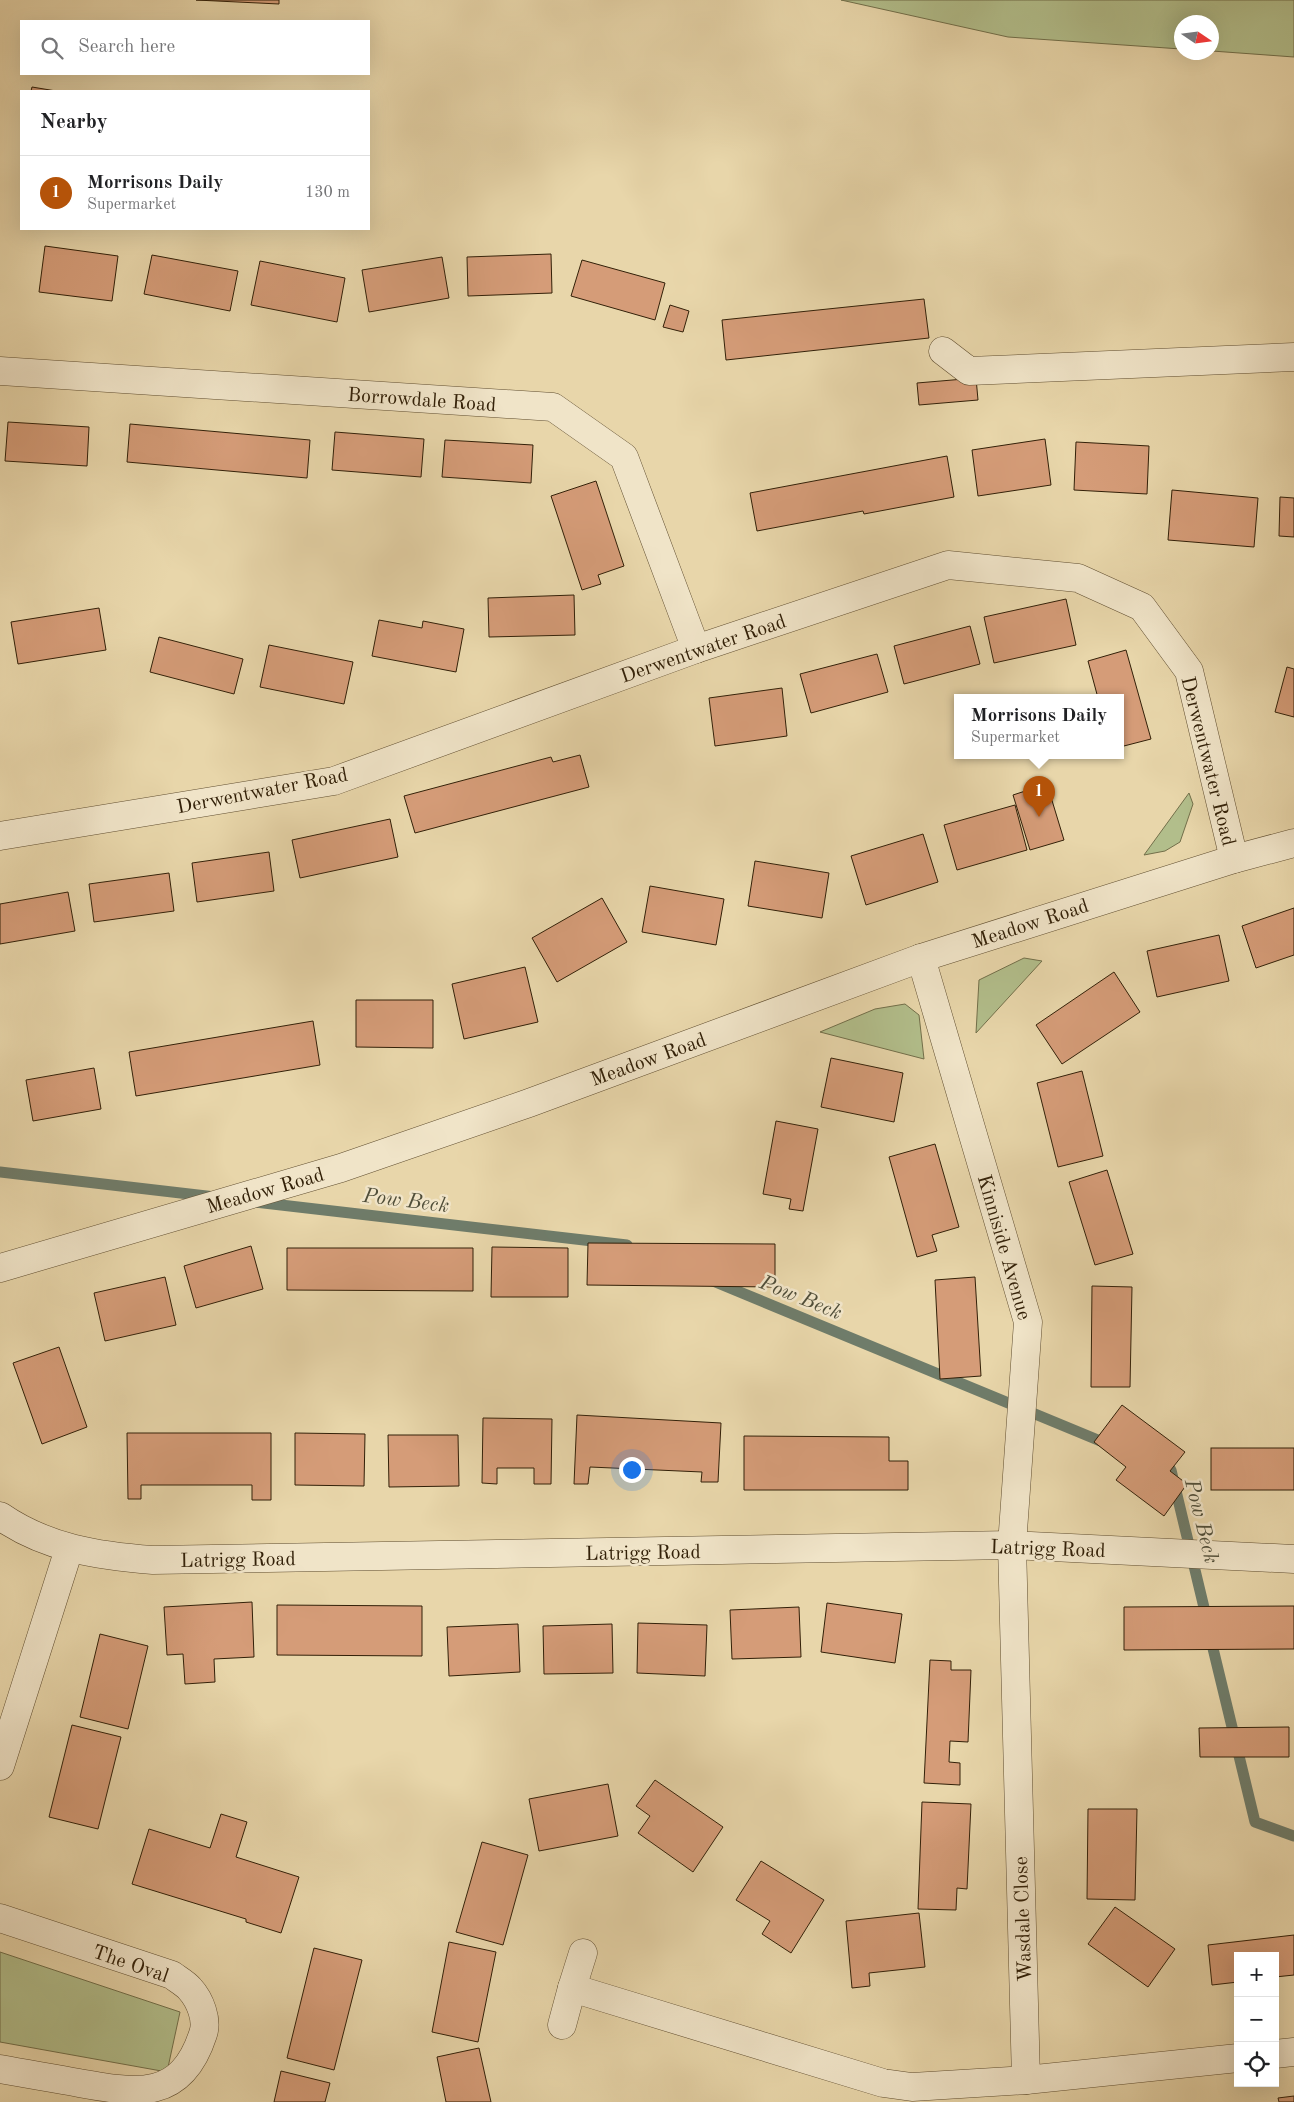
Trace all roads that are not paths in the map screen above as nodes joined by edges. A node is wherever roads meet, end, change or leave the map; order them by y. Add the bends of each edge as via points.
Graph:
1 (943, 351) dead end
2 (1294, 357) edge
3 (0, 371) edge
4 (696, 648) junction
5 (0, 836) edge
6 (1294, 843) edge
7 (1234, 859) junction
8 (921, 958) junction
9 (0, 1268) edge
10 (0, 1516) edge
11 (1012, 1545) junction
12 (69, 1549) junction
13 (1294, 1558) edge
14 (0, 1766) edge
15 (0, 1918) edge
16 (583, 1952) dead end
17 (572, 1988) junction
18 (562, 2025) dead end
19 (1294, 2052) edge
20 (1279, 2054) edge
21 (1234, 2058) edge
22 (0, 2069) edge
23 (1026, 2080) junction

1 - 2 street via 969,371
3 - 4 street, Borrowdale Road via 553,407 624,457
4 - 5 street, Derwentwater Road via 334,781
4 - 7 street, Derwentwater Road via 948,565 1078,578 1142,607 1189,671
6 - 7 street, Meadow Road
7 - 8 street, Meadow Road
8 - 9 street, Meadow Road via 529,1103 341,1168
8 - 11 street, Kinniside Avenue via 1028,1322
10 - 12 street, Latrigg Road via 22,1531
11 - 12 street, Latrigg Road via 153,1560
11 - 13 street, Latrigg Road
11 - 23 street, Wasdale Close
12 - 14 street
15 - 22 street, The Oval via 172,1975 190,1988 202,2010 205,2029 198,2051 185,2070 169,2083 146,2091 120,2090
16 - 17 street
17 - 18 street
17 - 23 street via 883,2083 912,2087
19 - 20 street
21 - 23 street

